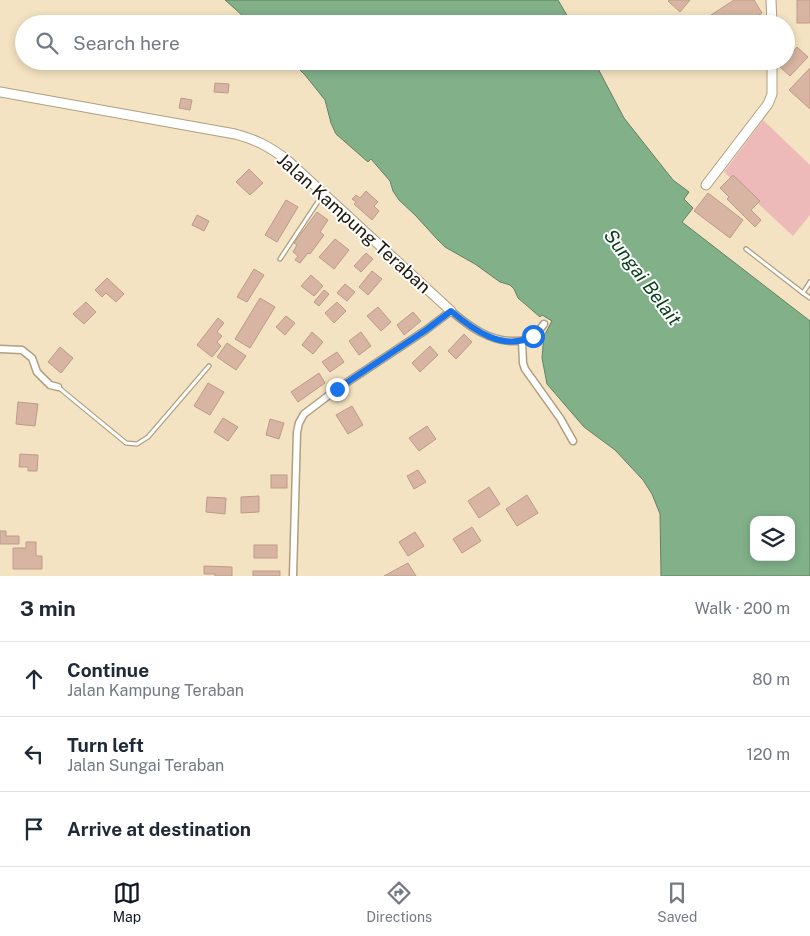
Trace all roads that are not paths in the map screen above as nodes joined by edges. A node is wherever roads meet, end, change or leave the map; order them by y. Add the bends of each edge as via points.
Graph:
1 (771, 0) edge
2 (772, 15) edge
3 (772, 70) edge
4 (0, 92) edge
5 (706, 184) dead end
6 (323, 194) junction
7 (746, 250) dead end
8 (280, 259) dead end
9 (810, 282) edge
10 (803, 293) junction
11 (810, 298) edge
12 (451, 311) junction
13 (544, 324) dead end
14 (522, 341) junction
15 (0, 349) edge
16 (209, 366) dead end
17 (58, 387) joint
18 (572, 441) dead end
19 (293, 576) edge

1 - 2 street
3 - 5 street via 772,94 768,104
4 - 6 street, Jalan Kampung Teraban via 253,139 286,159
6 - 8 lane
6 - 12 street, Jalan Kampung Teraban
7 - 10 lane
9 - 10 lane
10 - 11 lane
12 - 14 street, Jalan Kampung Teraban via 485,335 499,340
12 - 19 street via 304,414 299,423 296,458
13 - 14 street via 533,336
14 - 18 street via 525,369 560,418
15 - 17 street via 22,350 32,358 37,372 50,385
16 - 17 lane via 148,437 137,444 126,443

